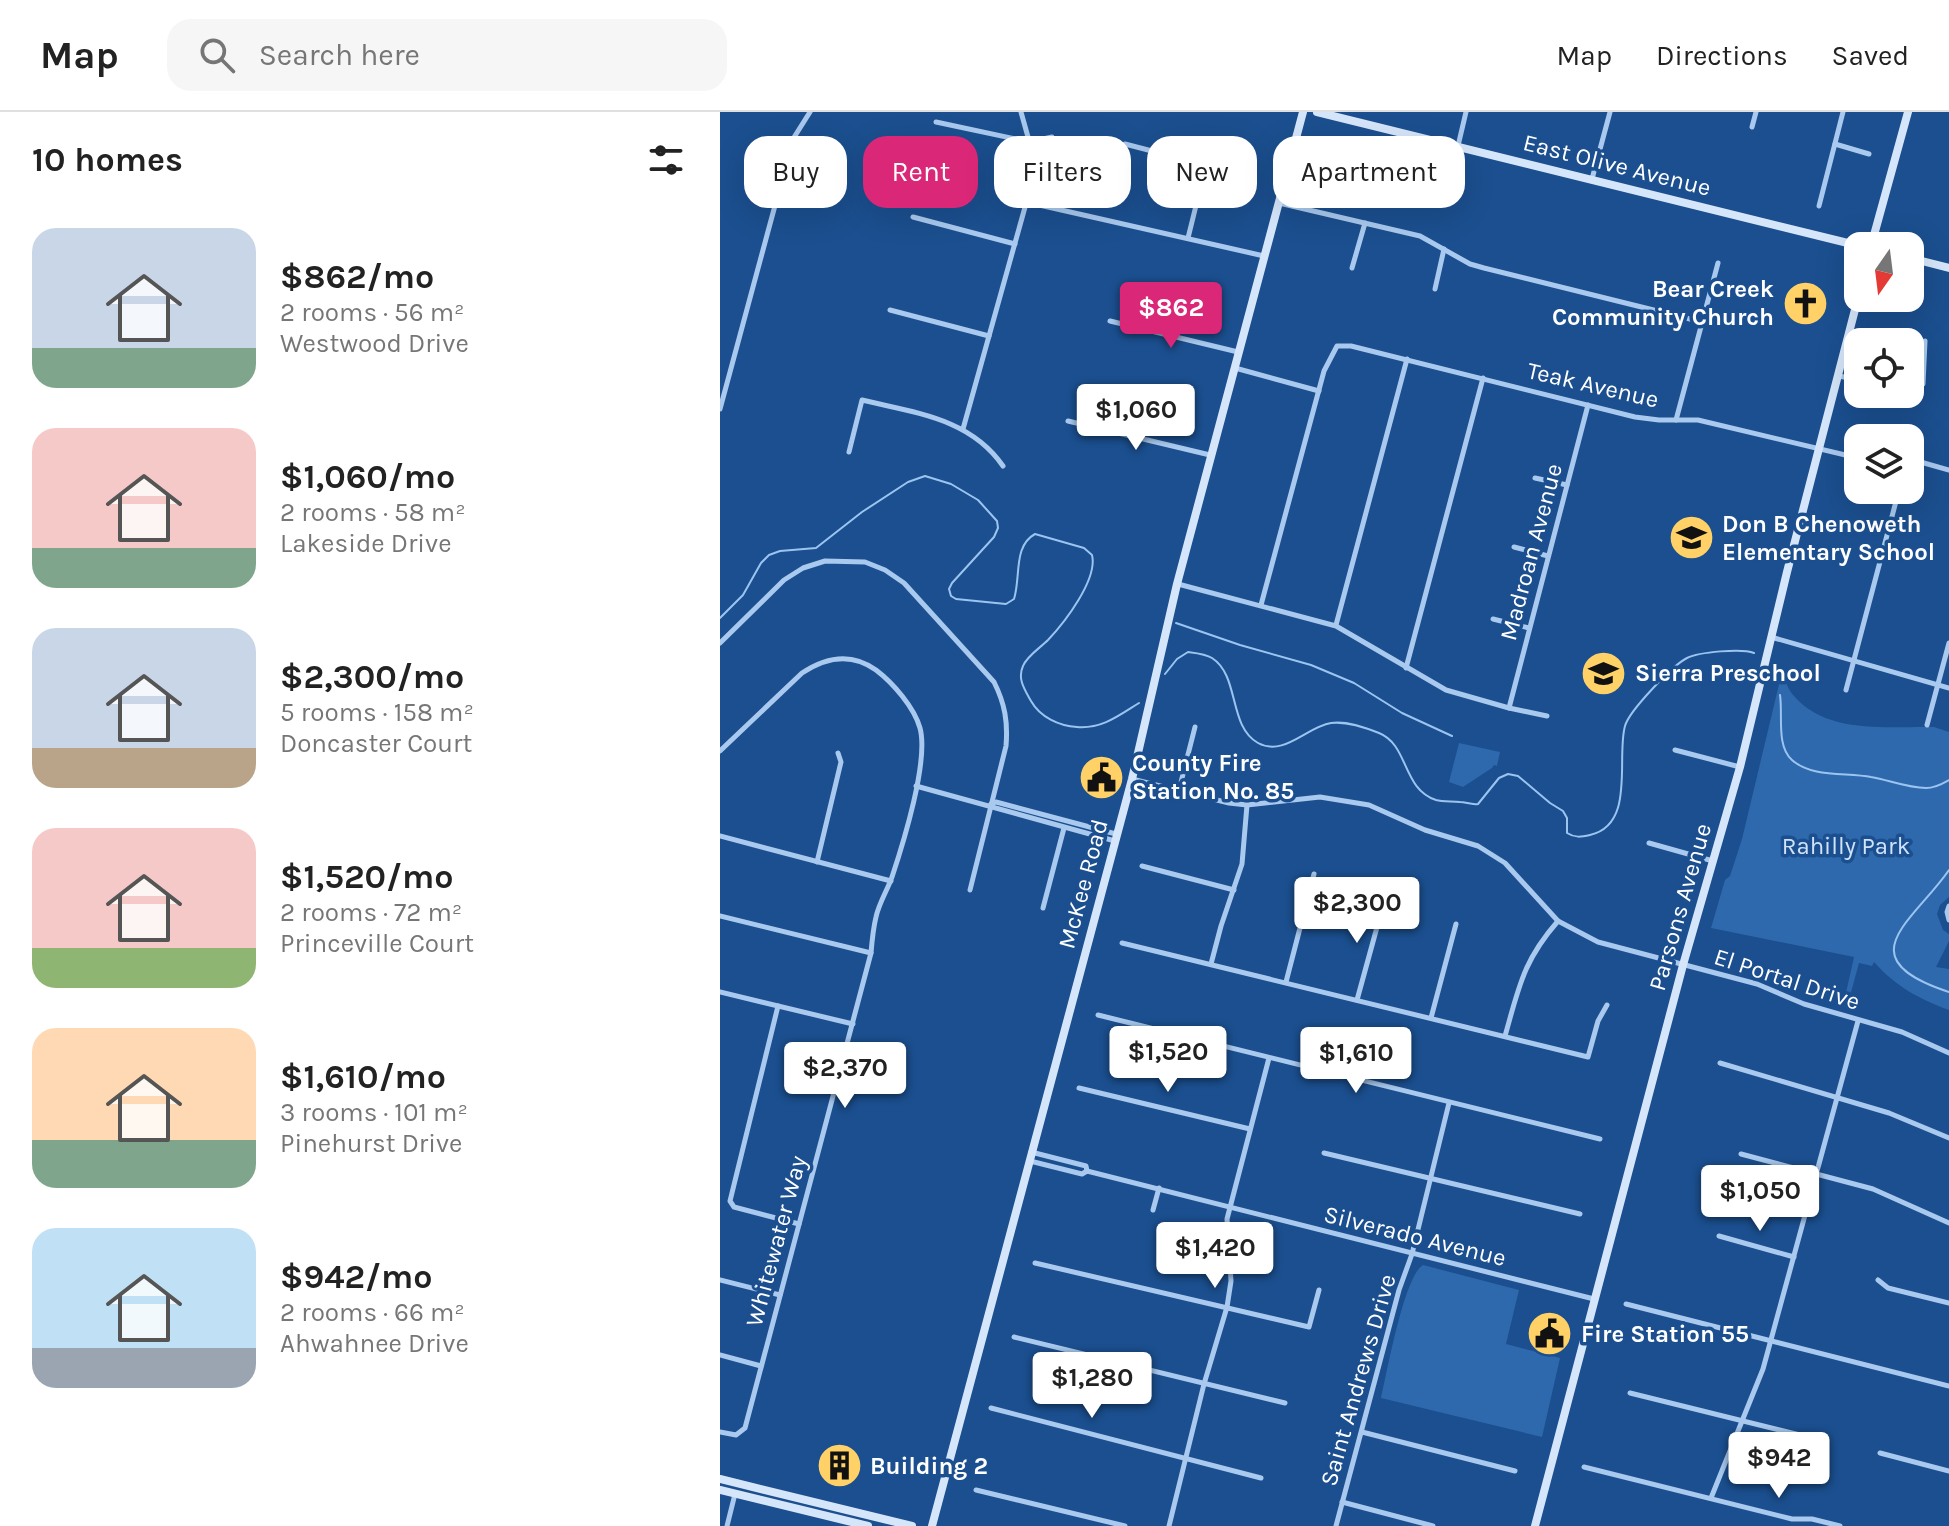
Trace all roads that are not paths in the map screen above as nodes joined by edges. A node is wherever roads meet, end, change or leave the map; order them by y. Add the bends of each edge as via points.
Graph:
1 (810, 112) edge
2 (1021, 112) edge
3 (1303, 112) edge
4 (1317, 112) edge
5 (1466, 112) edge
6 (1610, 112) edge
7 (1756, 112) edge
8 (1843, 112) edge
9 (1908, 112) edge
10 (936, 122) dead end
11 (1752, 127) dead end
12 (1002, 136) edge
13 (1028, 136) edge
14 (1297, 136) edge
15 (1417, 136) edge
16 (1460, 136) edge
17 (1835, 144) junction
18 (1131, 146) edge
19 (1465, 148) edge
20 (1869, 154) dead end
21 (1592, 179) junction
22 (1819, 206) dead end
23 (1024, 208) edge
24 (1053, 208) edge
25 (1278, 208) edge
26 (1300, 208) edge
27 (913, 217) dead end
28 (1365, 223) junction
29 (1875, 232) edge
30 (1188, 238) junction
31 (1844, 242) edge
32 (1015, 244) junction
33 (1444, 249) junction
34 (1264, 256) junction
35 (1924, 262) edge
36 (1718, 263) dead end
37 (1352, 268) dead end
38 (1949, 268) edge
39 (1435, 289) dead end
40 (890, 310) dead end
41 (1855, 312) edge
42 (1110, 321) dead end
43 (1702, 322) junction
44 (989, 336) junction
45 (1925, 341) dead end
46 (1238, 352) junction
47 (1407, 359) junction
48 (1924, 362) edge
49 (1234, 368) junction
50 (1839, 376) junction
51 (1844, 377) edge
52 (1483, 378) junction
53 (1319, 391) junction
54 (1588, 405) junction
55 (720, 409) edge
56 (1676, 420) junction
57 (1068, 421) dead end
58 (963, 429) junction
59 (1820, 450) junction
60 (849, 452) dead end
61 (1210, 455) junction
62 (1844, 455) edge
63 (1924, 463) edge
64 (1003, 466) dead end
65 (1949, 470) edge
66 (1535, 478) dead end
67 (1567, 485) junction
68 (1895, 504) edge
69 (1514, 547) dead end
70 (1548, 556) junction
71 (1177, 584) junction
72 (1261, 605) junction
73 (1493, 619) dead end
74 (1336, 626) junction
75 (1529, 628) junction
76 (1771, 637) junction
77 (720, 643) edge
78 (1949, 643) edge
79 (1854, 660) junction
80 (1406, 668) junction
81 (1938, 685) junction
82 (1949, 688) edge
83 (1846, 690) dead end
84 (1509, 708) junction
85 (1547, 716) dead end
86 (1927, 725) dead end
87 (1195, 727) dead end
88 (1675, 750) dead end
89 (720, 751) edge
90 (838, 753) dead end
91 (1740, 767) junction
92 (1132, 779) junction
93 (916, 786) junction
94 (1179, 790) junction
95 (990, 805) junction
96 (1247, 805) junction
97 (1064, 824) junction
98 (720, 836) edge
99 (1116, 838) junction
100 (1649, 843) dead end
101 (1714, 861) junction
102 (817, 862) junction
103 (1142, 866) dead end
104 (1314, 874) dead end
105 (891, 881) junction
106 (970, 890) dead end
107 (1234, 890) junction
108 (1385, 898) dead end
109 (1949, 906) edge
110 (1043, 908) dead end
111 (720, 916) edge
112 (1949, 920) edge
113 (1558, 921) junction
114 (1456, 924) dead end
115 (1122, 943) dead end
116 (871, 953) junction
117 (1211, 964) junction
118 (1683, 965) junction
119 (1286, 982) junction
120 (720, 992) edge
121 (1357, 1000) junction
122 (1607, 1005) dead end
123 (778, 1006) junction
124 (1098, 1015) dead end
125 (1431, 1018) junction
126 (1858, 1021) junction
127 (853, 1024) junction
128 (1505, 1036) junction
129 (1949, 1053) edge
130 (1269, 1058) junction
131 (1720, 1063) dead end
132 (1079, 1088) dead end
133 (1836, 1098) junction
134 (1449, 1103) junction
135 (1250, 1129) junction
136 (1949, 1138) edge
137 (1600, 1139) dead end
138 (1324, 1153) dead end
139 (1741, 1154) dead end
140 (1030, 1157) junction
141 (1817, 1174) junction
142 (1432, 1177) junction
143 (1159, 1188) junction
144 (1230, 1208) junction
145 (1153, 1210) dead end
146 (1580, 1214) dead end
147 (1949, 1223) edge
148 (799, 1224) junction
149 (1719, 1236) dead end
150 (1412, 1254) junction
151 (1794, 1257) junction
152 (1035, 1263) dead end
153 (720, 1280) edge
154 (1878, 1280) dead end
155 (1319, 1290) dead end
156 (780, 1295) junction
157 (1595, 1299) junction
158 (1949, 1303) edge
159 (1626, 1304) dead end
160 (1227, 1307) junction
161 (1014, 1337) dead end
162 (1771, 1341) junction
163 (720, 1355) edge
164 (761, 1366) junction
165 (1204, 1384) junction
166 (1949, 1386) edge
167 (1630, 1393) dead end
168 (1285, 1403) dead end
169 (991, 1408) dead end
170 (1742, 1422) junction
171 (720, 1432) edge
172 (1362, 1432) junction
173 (1804, 1436) dead end
174 (1880, 1453) dead end
175 (1185, 1459) junction
176 (1584, 1467) dead end
177 (1515, 1471) dead end
178 (1949, 1471) edge
179 (1261, 1478) dead end
180 (720, 1479) edge
181 (720, 1490) edge
182 (976, 1490) dead end
183 (735, 1494) junction
184 (795, 1498) junction
185 (1711, 1498) junction
186 (1342, 1502) junction
187 (727, 1526) edge
188 (868, 1526) edge
189 (912, 1526) edge
190 (932, 1526) edge
191 (1125, 1526) edge
192 (1169, 1526) edge
193 (1336, 1526) edge
194 (1433, 1526) edge
195 (1535, 1526) edge
196 (1840, 1526) edge

1 - 55 street via 793,139
2 - 13 street
3 - 14 street, McKee Road
4 - 15 street, East Olive Avenue
5 - 16 street
6 - 21 street
7 - 11 street
8 - 17 street
9 - 29 street
10 - 12 street
17 - 20 street
17 - 22 street
18 - 30 street via 1206,165
19 - 21 street, East Olive Avenue
21 - 31 street, East Olive Avenue
23 - 32 street
24 - 30 street
25 - 34 street, McKee Road
26 - 28 street
27 - 32 street
28 - 33 street via 1420,236
28 - 37 street
30 - 34 street
32 - 44 street
33 - 39 street
33 - 43 street via 1484,268
34 - 46 street, McKee Road
35 - 38 street
36 - 43 street
40 - 44 street
41 - 50 street, Parsons Avenue
42 - 46 street
43 - 56 street
44 - 58 street
45 - 48 street
46 - 49 street, McKee Road
47 - 52 street, Teak Avenue
47 - 53 street, Teak Avenue via 1337,346
47 - 74 street
49 - 53 street
49 - 61 street, McKee Road
50 - 51 street
50 - 59 street, Parsons Avenue
52 - 54 street, Teak Avenue
52 - 80 street
53 - 72 street
54 - 56 street, Teak Avenue
54 - 67 street, Madroan Avenue
56 - 59 street, Teak Avenue via 1698,420
57 - 61 street
58 - 60 street via 862,400
58 - 64 street via 980,439
59 - 62 street, Teak Avenue
59 - 76 street, Parsons Avenue
61 - 71 street, McKee Road
63 - 65 street
66 - 67 street
67 - 70 street, Madroan Avenue
68 - 79 street
69 - 70 street
70 - 75 street, Madroan Avenue
71 - 72 street
71 - 92 street, McKee Road
72 - 74 street
73 - 75 street
74 - 80 street
75 - 84 street, Madroan Avenue
76 - 79 street
76 - 91 street, Parsons Avenue
77 - 95 street via 803,568 845,560 885,570 904,583 994,682 1003,700 1006,746
78 - 81 street
79 - 81 street
79 - 83 street
80 - 84 street via 1461,696
81 - 82 street
81 - 86 street
84 - 85 street
87 - 94 street
88 - 91 street
89 - 93 street, Whitewater Way via 802,673 845,658 883,676 910,708 920,727
90 - 102 street via 841,762
91 - 101 street, Parsons Avenue
92 - 94 street, El Portal Drive
92 - 99 street, McKee Road
93 - 95 street
93 - 105 street, Whitewater Way
94 - 96 street, El Portal Drive
95 - 97 street
95 - 106 street
96 - 107 street
96 - 113 street, El Portal Drive via 1320,797 1369,805 1478,846 1505,863
97 - 99 street
97 - 110 street
98 - 102 street
99 - 140 street, McKee Road
100 - 101 street
101 - 118 street, Parsons Avenue
102 - 105 street
103 - 107 street
104 - 119 street
105 - 116 street, Whitewater Way via 876,918
107 - 117 street
108 - 121 street
109 - 112 street
111 - 116 street
113 - 118 street, El Portal Drive via 1598,942
113 - 128 street via 1531,954
114 - 125 street
115 - 117 street
116 - 127 street, Whitewater Way
117 - 119 street
118 - 126 street, El Portal Drive via 1757,984
118 - 157 street, Parsons Avenue
119 - 121 street
120 - 123 street
121 - 125 street
122 - 128 street via 1588,1057
123 - 127 street
123 - 148 street via 730,1201 734,1207
124 - 130 street
125 - 128 street
126 - 129 street, El Portal Drive via 1902,1032
126 - 133 street
127 - 148 street, Whitewater Way
130 - 134 street
130 - 135 street
131 - 133 street
132 - 135 street
133 - 136 street
133 - 141 street
134 - 137 street
134 - 142 street, Saint Andrews Drive
135 - 144 street
138 - 142 street
139 - 141 street
140 - 143 street, Silverado Avenue via 1086,1166 1087,1171
140 - 190 street, McKee Road
141 - 147 street via 1873,1189
141 - 151 street
142 - 146 street
142 - 150 street, Saint Andrews Drive
143 - 144 street, Silverado Avenue
143 - 145 street
144 - 150 street, Silverado Avenue
144 - 160 street
148 - 156 street, Whitewater Way
149 - 151 street
150 - 157 street, Silverado Avenue
150 - 172 street, Saint Andrews Drive
151 - 162 street
152 - 160 street
153 - 156 street
154 - 158 street via 1888,1288
155 - 160 street via 1309,1327
156 - 164 street, Whitewater Way
157 - 195 street, Parsons Avenue
159 - 162 street
160 - 165 street
161 - 165 street
162 - 166 street
162 - 170 street
163 - 164 street
164 - 171 street, Whitewater Way via 745,1428 736,1435
165 - 168 street
165 - 175 street
167 - 170 street
169 - 175 street
170 - 173 street
170 - 185 street
172 - 177 street
172 - 186 street, Saint Andrews Drive
174 - 178 street
175 - 179 street
175 - 192 street
176 - 185 street
180 - 184 street
181 - 183 street
182 - 191 street
183 - 184 street via 737,1490 784,1501
183 - 187 street
183 - 188 street
184 - 189 street
185 - 196 street
186 - 193 street, Saint Andrews Drive
186 - 194 street

